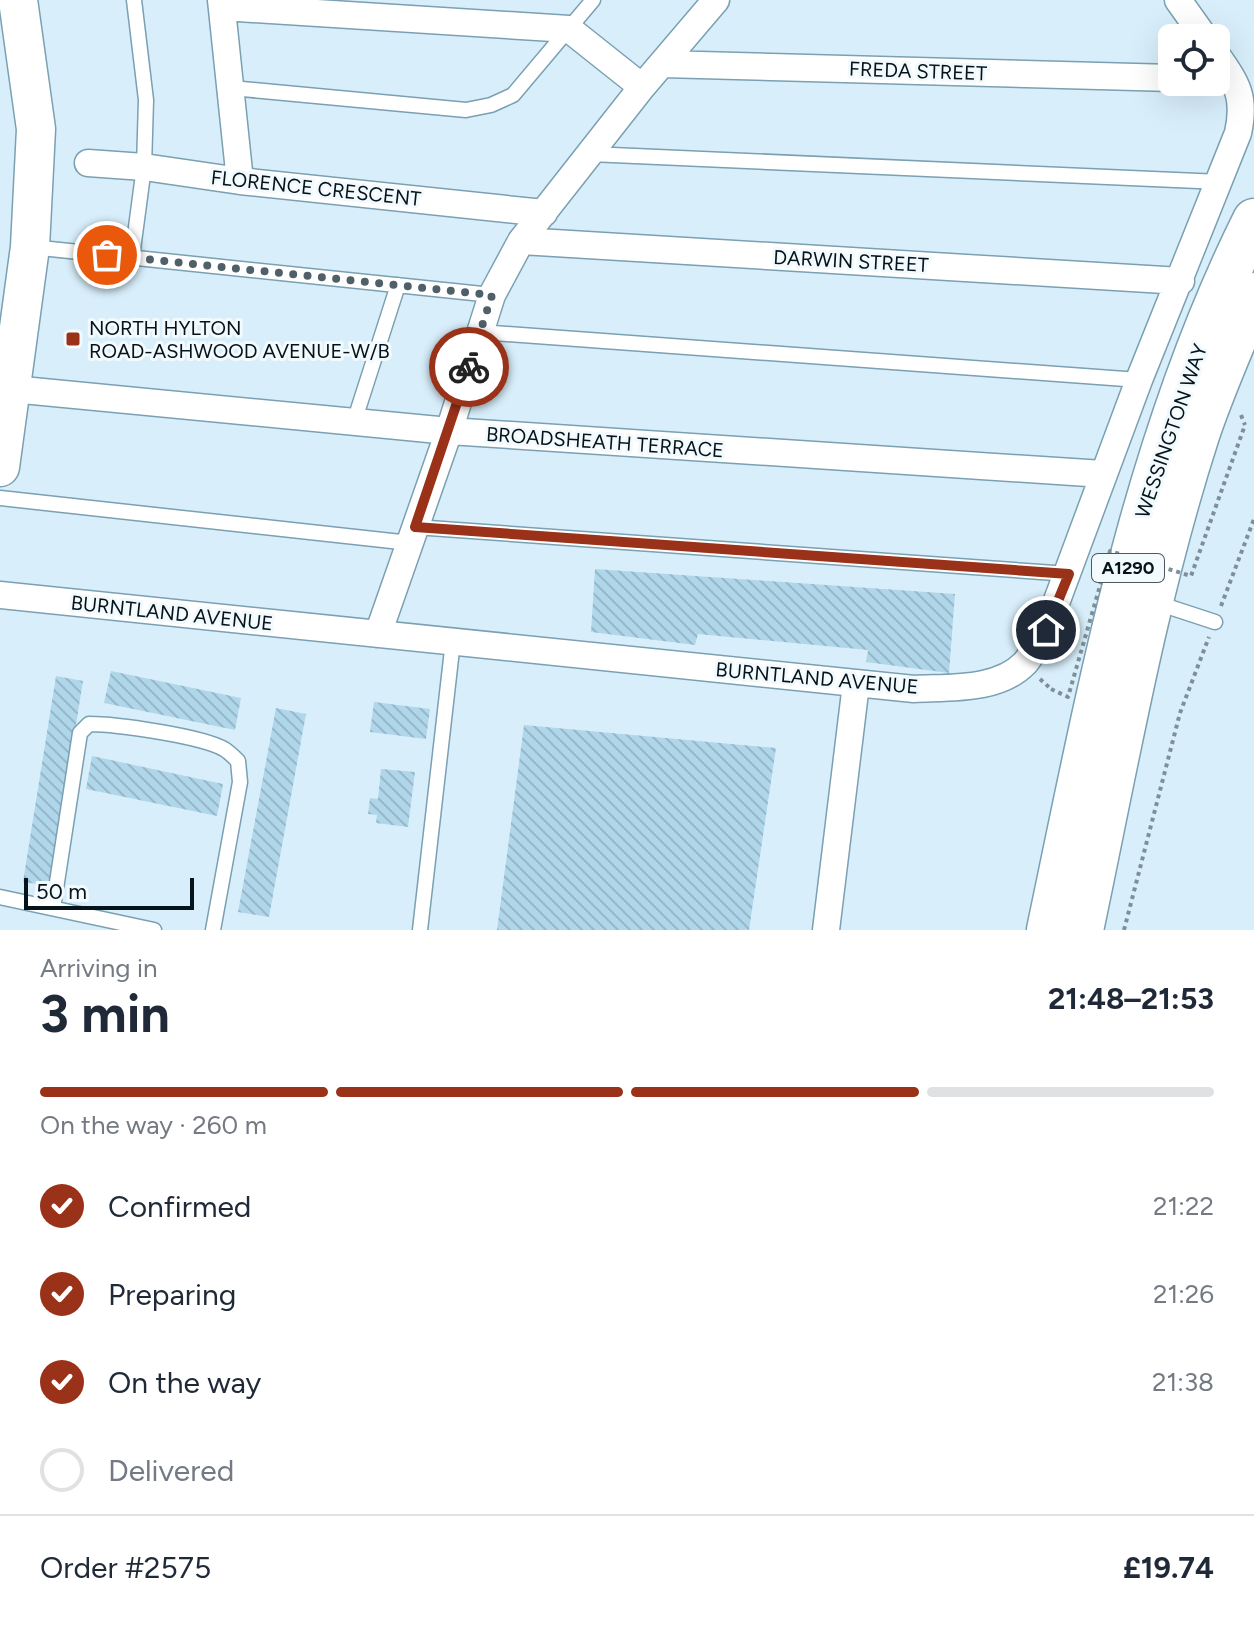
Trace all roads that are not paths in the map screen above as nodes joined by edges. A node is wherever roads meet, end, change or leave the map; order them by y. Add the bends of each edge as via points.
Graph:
1 (18, 0) edge
2 (134, 0) edge
3 (593, 0) edge
4 (716, 0) edge
5 (1178, 0) edge
6 (222, 4) edge
7 (1195, 24) edge
8 (569, 29) junction
9 (663, 64) junction
10 (1158, 78) edge
11 (642, 87) junction
12 (1237, 87) edge
13 (231, 88) junction
14 (590, 154) junction
15 (88, 163) dead end
16 (144, 167) junction
17 (240, 181) junction
18 (1221, 182) junction
19 (544, 213) junction
20 (1254, 220) edge
21 (521, 241) junction
22 (30, 247) junction
23 (132, 257) junction
24 (1181, 281) junction
25 (398, 285) junction
26 (1254, 294) edge
27 (492, 295) junction
28 (480, 332) junction
29 (1139, 380) junction
30 (12, 389) junction
31 (354, 422) junction
32 (449, 431) junction
33 (0, 467) edge
34 (1103, 474) junction
35 (0, 498) edge
36 (413, 535) junction
37 (1069, 574) junction
38 (0, 595) edge
39 (1151, 602) junction
40 (1215, 622) road end
41 (378, 634) junction
42 (453, 641) junction
43 (856, 684) junction
44 (0, 897) edge
45 (53, 908) junction
46 (154, 930) edge
47 (213, 930) edge
48 (420, 930) edge
49 (826, 930) edge
50 (1048, 930) edge
51 (1082, 930) edge

1 - 22 street via 36,129
2 - 16 lane via 146,100
3 - 8 lane
4 - 9 street
5 - 7 street
6 - 8 street
6 - 13 street
8 - 11 street
8 - 13 lane via 513,95 466,110
9 - 10 street, FREDA STREET
9 - 11 street
11 - 14 street
12 - 18 street, BURNTLAND AVENUE via 1238,133
13 - 17 street
14 - 18 lane
14 - 19 street
15 - 16 street, FLORENCE CRESCENT
16 - 17 street, FLORENCE CRESCENT
16 - 23 lane
17 - 19 street, FLORENCE CRESCENT
18 - 24 street, BURNTLAND AVENUE
19 - 21 street
20 - 50 main road, WESSINGTON WAY / A1290 via 1170,420 1143,512
21 - 24 street, DARWIN STREET
21 - 27 street
22 - 23 lane
22 - 30 street
23 - 25 lane
24 - 29 street, BURNTLAND AVENUE
25 - 27 lane
25 - 31 lane
26 - 39 main road, WESSINGTON WAY / A1290 via 1199,433
27 - 28 street
28 - 29 lane
28 - 32 street
29 - 34 street, BURNTLAND AVENUE
30 - 31 street, BROADSHEATH TERRACE
30 - 33 street
31 - 32 street, BROADSHEATH TERRACE
32 - 34 street, BROADSHEATH TERRACE
32 - 36 street
34 - 37 street, BURNTLAND AVENUE
35 - 36 lane
36 - 37 lane
36 - 41 street
37 - 43 street, BURNTLAND AVENUE via 1046,630 1025,663 1003,679 914,689
38 - 41 street, BURNTLAND AVENUE
39 - 40 lane
39 - 51 main road, WESSINGTON WAY / A1290
41 - 42 street, BURNTLAND AVENUE
42 - 43 street, BURNTLAND AVENUE
42 - 48 lane
43 - 49 street
44 - 45 lane
45 - 46 lane
45 - 47 lane via 80,733 89,724 110,724 208,743 238,761 240,782

